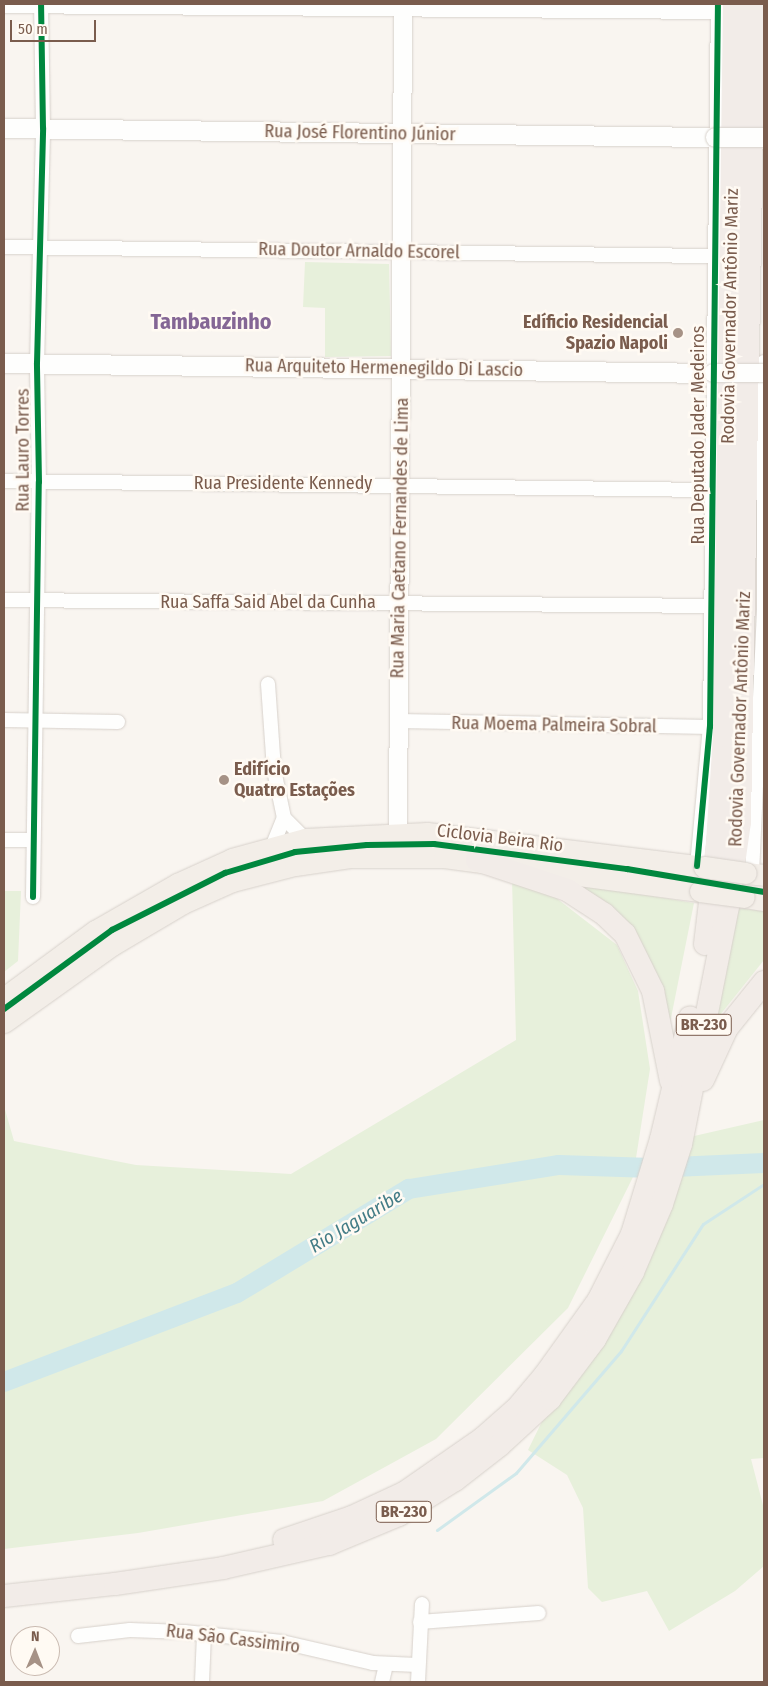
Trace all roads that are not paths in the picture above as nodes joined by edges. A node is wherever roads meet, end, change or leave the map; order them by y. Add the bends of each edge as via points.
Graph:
1 (754, 4) edge
2 (41, 5) edge
3 (4, 6) edge
4 (723, 7) edge
5 (403, 8) edge
6 (4, 128) edge
7 (43, 128) junction
8 (402, 134) junction
9 (764, 136) edge
10 (716, 137) junction
11 (4, 247) edge
12 (42, 247) junction
13 (403, 252) junction
14 (714, 256) junction
15 (764, 362) edge
16 (4, 363) edge
17 (37, 363) junction
18 (402, 368) junction
19 (713, 373) junction
20 (764, 373) edge
21 (4, 481) edge
22 (39, 482) junction
23 (402, 484) junction
24 (712, 490) junction
25 (4, 600) edge
26 (36, 600) junction
27 (399, 602) junction
28 (713, 606) junction
29 (764, 609) edge
30 (268, 684) dead end
31 (4, 720) edge
32 (36, 720) junction
33 (118, 722) dead end
34 (399, 722) junction
35 (710, 727) junction
36 (762, 729) edge
37 (284, 818) junction
38 (398, 832) junction
39 (305, 839) junction
40 (4, 840) edge
41 (32, 840) junction
42 (272, 847) junction
43 (759, 849) edge
44 (477, 860) junction
45 (701, 866) junction
46 (757, 873) edge
47 (33, 897) dead end
48 (764, 900) edge
49 (764, 982) edge
50 (4, 998) edge
51 (4, 1022) edge
52 (673, 1092) junction
53 (686, 1120) junction
54 (671, 1142) junction
55 (653, 1201) junction
56 (4, 1582) edge
57 (4, 1596) edge
58 (422, 1604) dead end
59 (539, 1613) dead end
60 (420, 1622) junction
61 (204, 1635) junction
62 (78, 1636) dead end
63 (386, 1664) junction
64 (417, 1665) junction
65 (202, 1682) edge
66 (382, 1682) edge
67 (418, 1682) edge

1 - 53 highway, Rodovia Governador Antônio Mariz / BR-230 via 740,822 728,906
2 - 3 street
2 - 5 street
2 - 7 street, Rua Lauro Torres
4 - 5 street
4 - 10 street, Rua Deputado Jader Medeiros
4 - 52 highway, Rodovia Governador Antônio Mariz / BR-230 via 724,736 710,919
5 - 8 street, Rua Maria Caetano Fernandes de Lima
6 - 7 main road, Rua José Florentino Júnior
7 - 8 main road, Rua José Florentino Júnior
7 - 12 street, Rua Lauro Torres
8 - 10 main road, Rua José Florentino Júnior
8 - 13 street, Rua Maria Caetano Fernandes de Lima
9 - 10 main road, Rua José Florentino Júnior, bridge
10 - 14 street, Rua Deputado Jader Medeiros
11 - 12 street, Rua Doutor Arnaldo Escorel
12 - 13 street, Rua Doutor Arnaldo Escorel
12 - 17 street, Rua Lauro Torres
13 - 14 street, Rua Doutor Arnaldo Escorel
13 - 18 street, Rua Maria Caetano Fernandes de Lima
14 - 19 street, Rua Deputado Jader Medeiros
15 - 20 street
16 - 17 main road, Rua Arquiteto Hermenegildo Di Lascio
17 - 18 main road, Rua Arquiteto Hermenegildo Di Lascio
17 - 22 street, Rua Lauro Torres
18 - 19 main road, Rua Arquiteto Hermenegildo Di Lascio
18 - 23 street, Rua Maria Caetano Fernandes de Lima
19 - 20 street, Rua Arquiteto Hermenegildo Di Lascio, bridge
19 - 24 street, Rua Deputado Jader Medeiros
20 - 29 street
21 - 22 street, Rua Presidente Kennedy
22 - 23 street, Rua Presidente Kennedy
22 - 26 street, Rua Lauro Torres
23 - 24 street, Rua Presidente Kennedy
23 - 27 street, Rua Maria Caetano Fernandes de Lima
24 - 28 street, Rua Deputado Jader Medeiros
25 - 26 street, Rua Saffa Said Abel da Cunha
26 - 27 street, Rua Saffa Said Abel da Cunha
26 - 32 street, Rua Lauro Torres
27 - 28 street, Rua Saffa Said Abel da Cunha
27 - 34 street, Rua Maria Caetano Fernandes de Lima
28 - 35 street, Rua Deputado Jader Medeiros
29 - 36 street
30 - 37 street via 274,770
31 - 32 street
32 - 33 street
32 - 41 street, Rua Lauro Torres
34 - 35 street, Rua Moema Palmeira Sobral
34 - 38 street, Rua Maria Caetano Fernandes de Lima
35 - 45 street, Rua Deputado Jader Medeiros
36 - 43 street
37 - 39 street
37 - 42 street
38 - 39 main road
38 - 45 main road via 548,845
39 - 42 main road
40 - 41 street
41 - 47 street, Rua Lauro Torres
42 - 50 main road via 232,859 139,904 95,931
43 - 46 street
44 - 48 main road, bridge
44 - 51 main road via 351,857 295,865 232,881 149,922
44 - 52 highway via 567,890 604,914 625,934 653,991
45 - 46 main road, bridge
49 - 53 highway via 727,1028
52 - 54 highway, Rodovia Governador Antônio Mariz / BR-230
53 - 54 highway, Rodovia Governador Antônio Mariz / BR-230
54 - 55 highway, Rodovia Governador Antônio Mariz / BR-230
55 - 56 highway, Rodovia Governador Antônio Mariz / BR-230 via 598,1301 517,1408 483,1438 404,1493 352,1517 294,1538 213,1556
55 - 57 highway, Rodovia Governador Antônio Mariz / BR-230 via 633,1272 612,1311 550,1399 500,1445 418,1505 373,1528 329,1544 223,1568
58 - 60 street
59 - 60 street
60 - 64 street
61 - 62 street, Rua São Cassimiro via 130,1630
61 - 63 street, Rua São Cassimiro via 282,1642
61 - 65 street
63 - 64 street, Rua São Cassimiro
63 - 66 street
64 - 67 street

